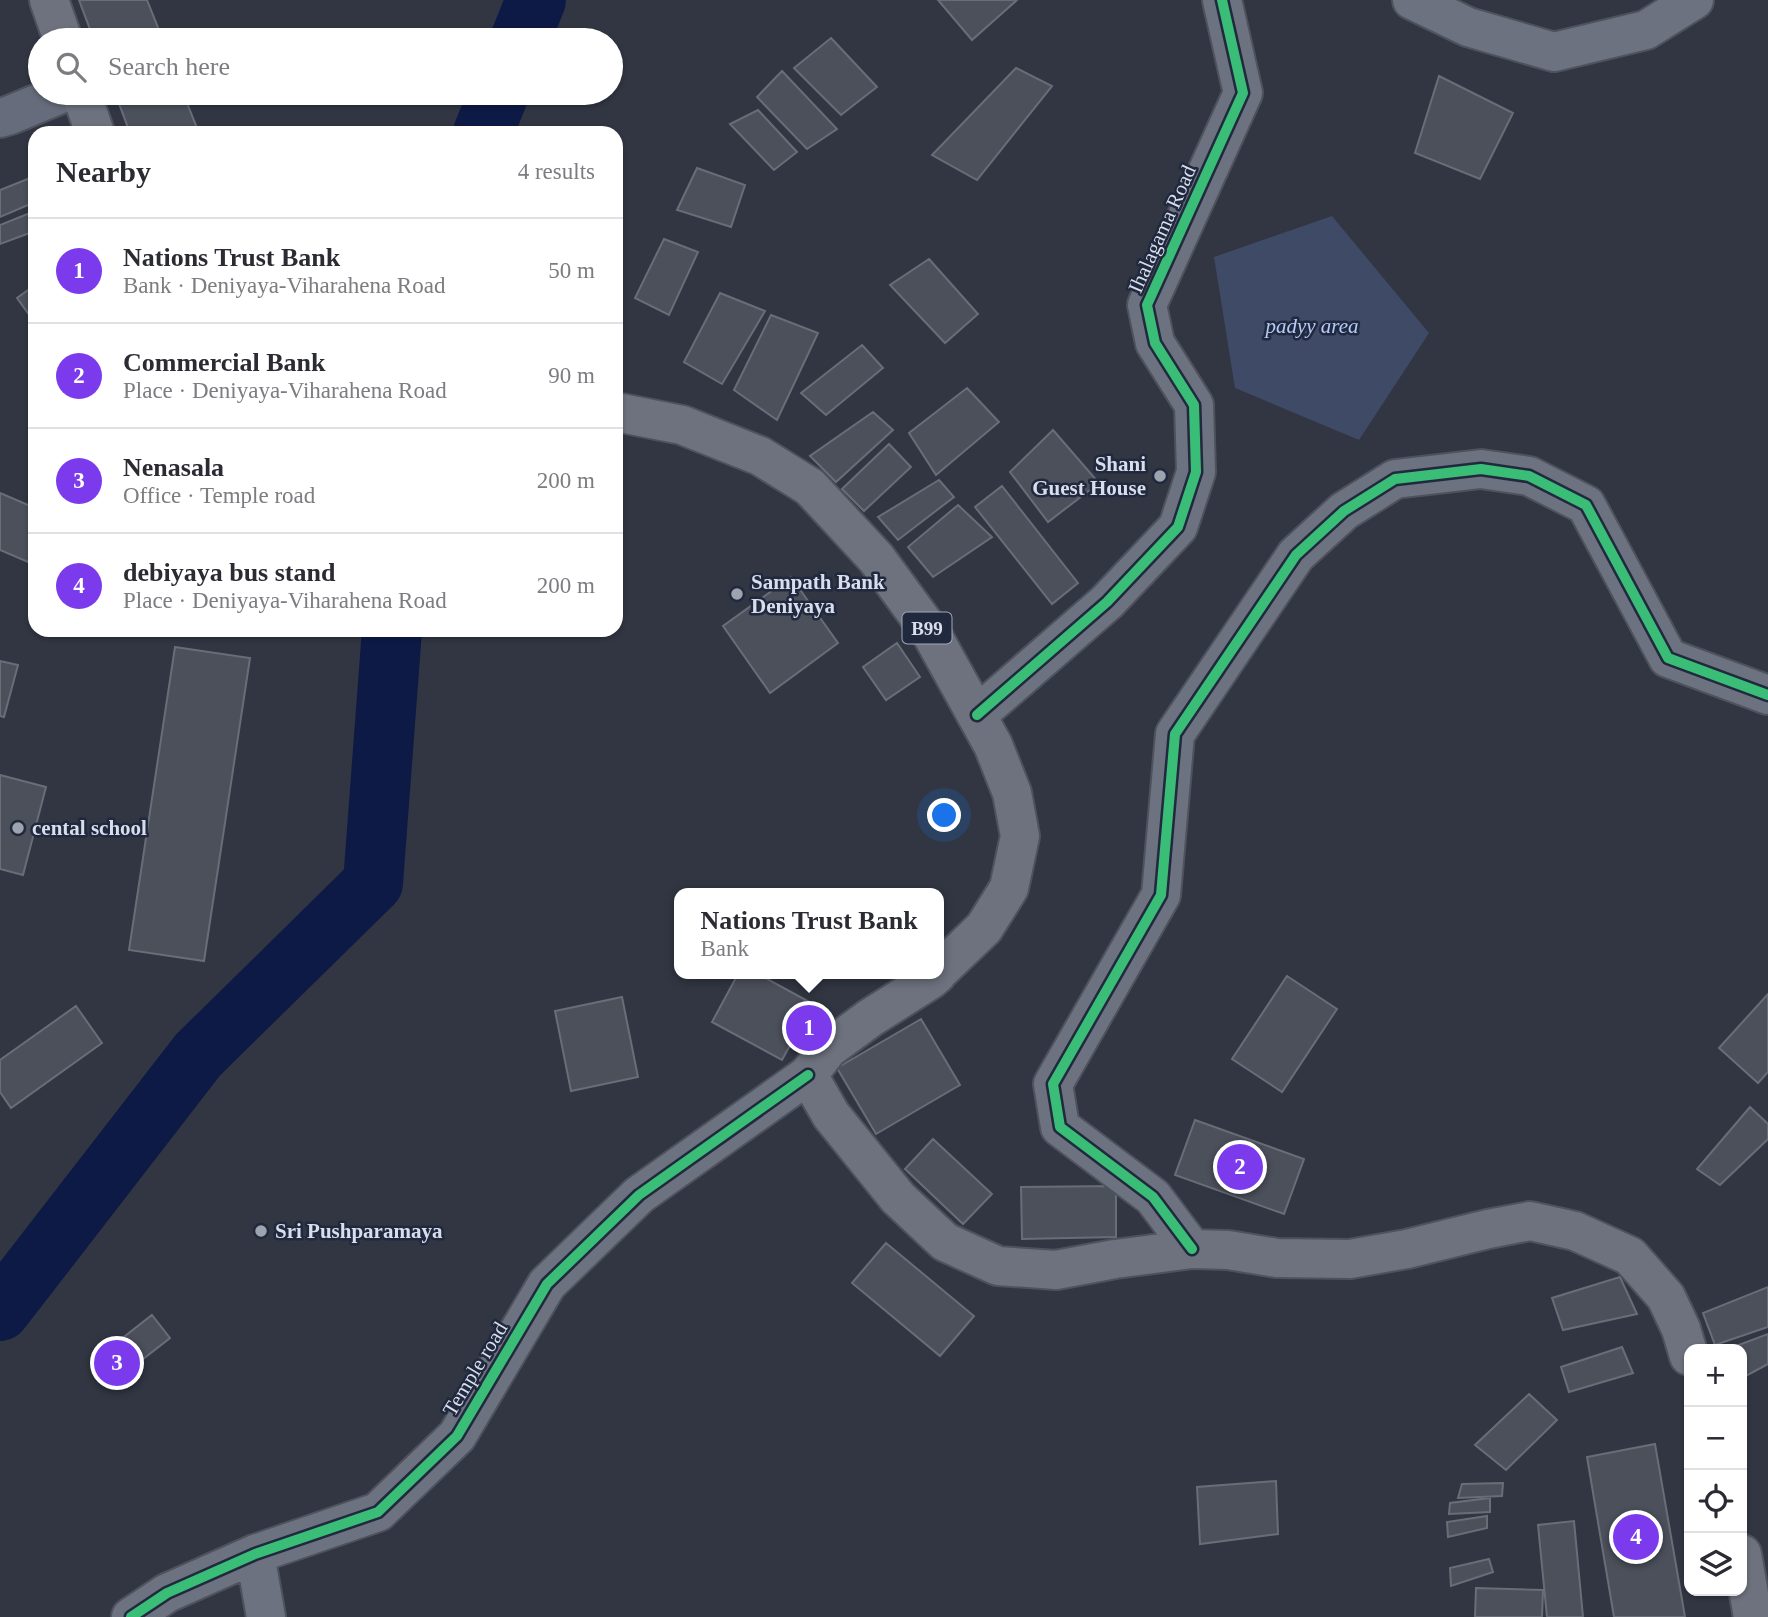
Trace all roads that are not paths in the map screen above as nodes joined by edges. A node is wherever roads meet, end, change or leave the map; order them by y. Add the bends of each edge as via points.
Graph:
1 (49, 0) edge
2 (1222, 0) edge
3 (1412, 0) edge
4 (1694, 0) edge
5 (59, 28) edge
6 (34, 105) edge
7 (85, 105) edge
8 (0, 118) edge
9 (93, 126) edge
10 (623, 413) edge
11 (1768, 695) edge
12 (977, 715) junction
13 (944, 967) edge
14 (931, 979) edge
15 (808, 1074) junction
16 (1192, 1249) junction
17 (1685, 1344) edge
18 (254, 1554) junction
19 (1747, 1583) edge
20 (131, 1617) edge
21 (266, 1617) edge
22 (1753, 1617) edge

1 - 5 main road
2 - 12 street, Ihalagama Road via 1243,93 1147,305 1155,343 1194,405 1196,472 1178,527 1107,602
3 - 4 street via 1468,27 1554,52 1646,30
6 - 8 main road
7 - 9 main road
10 - 12 main road, B99 via 682,425 760,456 810,488 876,558 931,633
11 - 16 street via 1668,658 1586,505 1529,476 1481,469 1395,479 1344,511 1296,555 1175,734 1161,895 1053,1084 1060,1127 1153,1197
12 - 13 main road, B99 via 1012,793 1020,836 1009,888 984,928
14 - 15 main road, B99 via 828,1049
15 - 16 main road via 831,1115 898,1198 945,1242 998,1266 1056,1270
15 - 18 street, Temple road via 639,1195 547,1284 457,1436 378,1512
16 - 17 main road via 1277,1258 1350,1259 1530,1221 1575,1231 1630,1256 1665,1297
18 - 20 street, Temple road via 167,1593
18 - 21 street
19 - 22 main road

